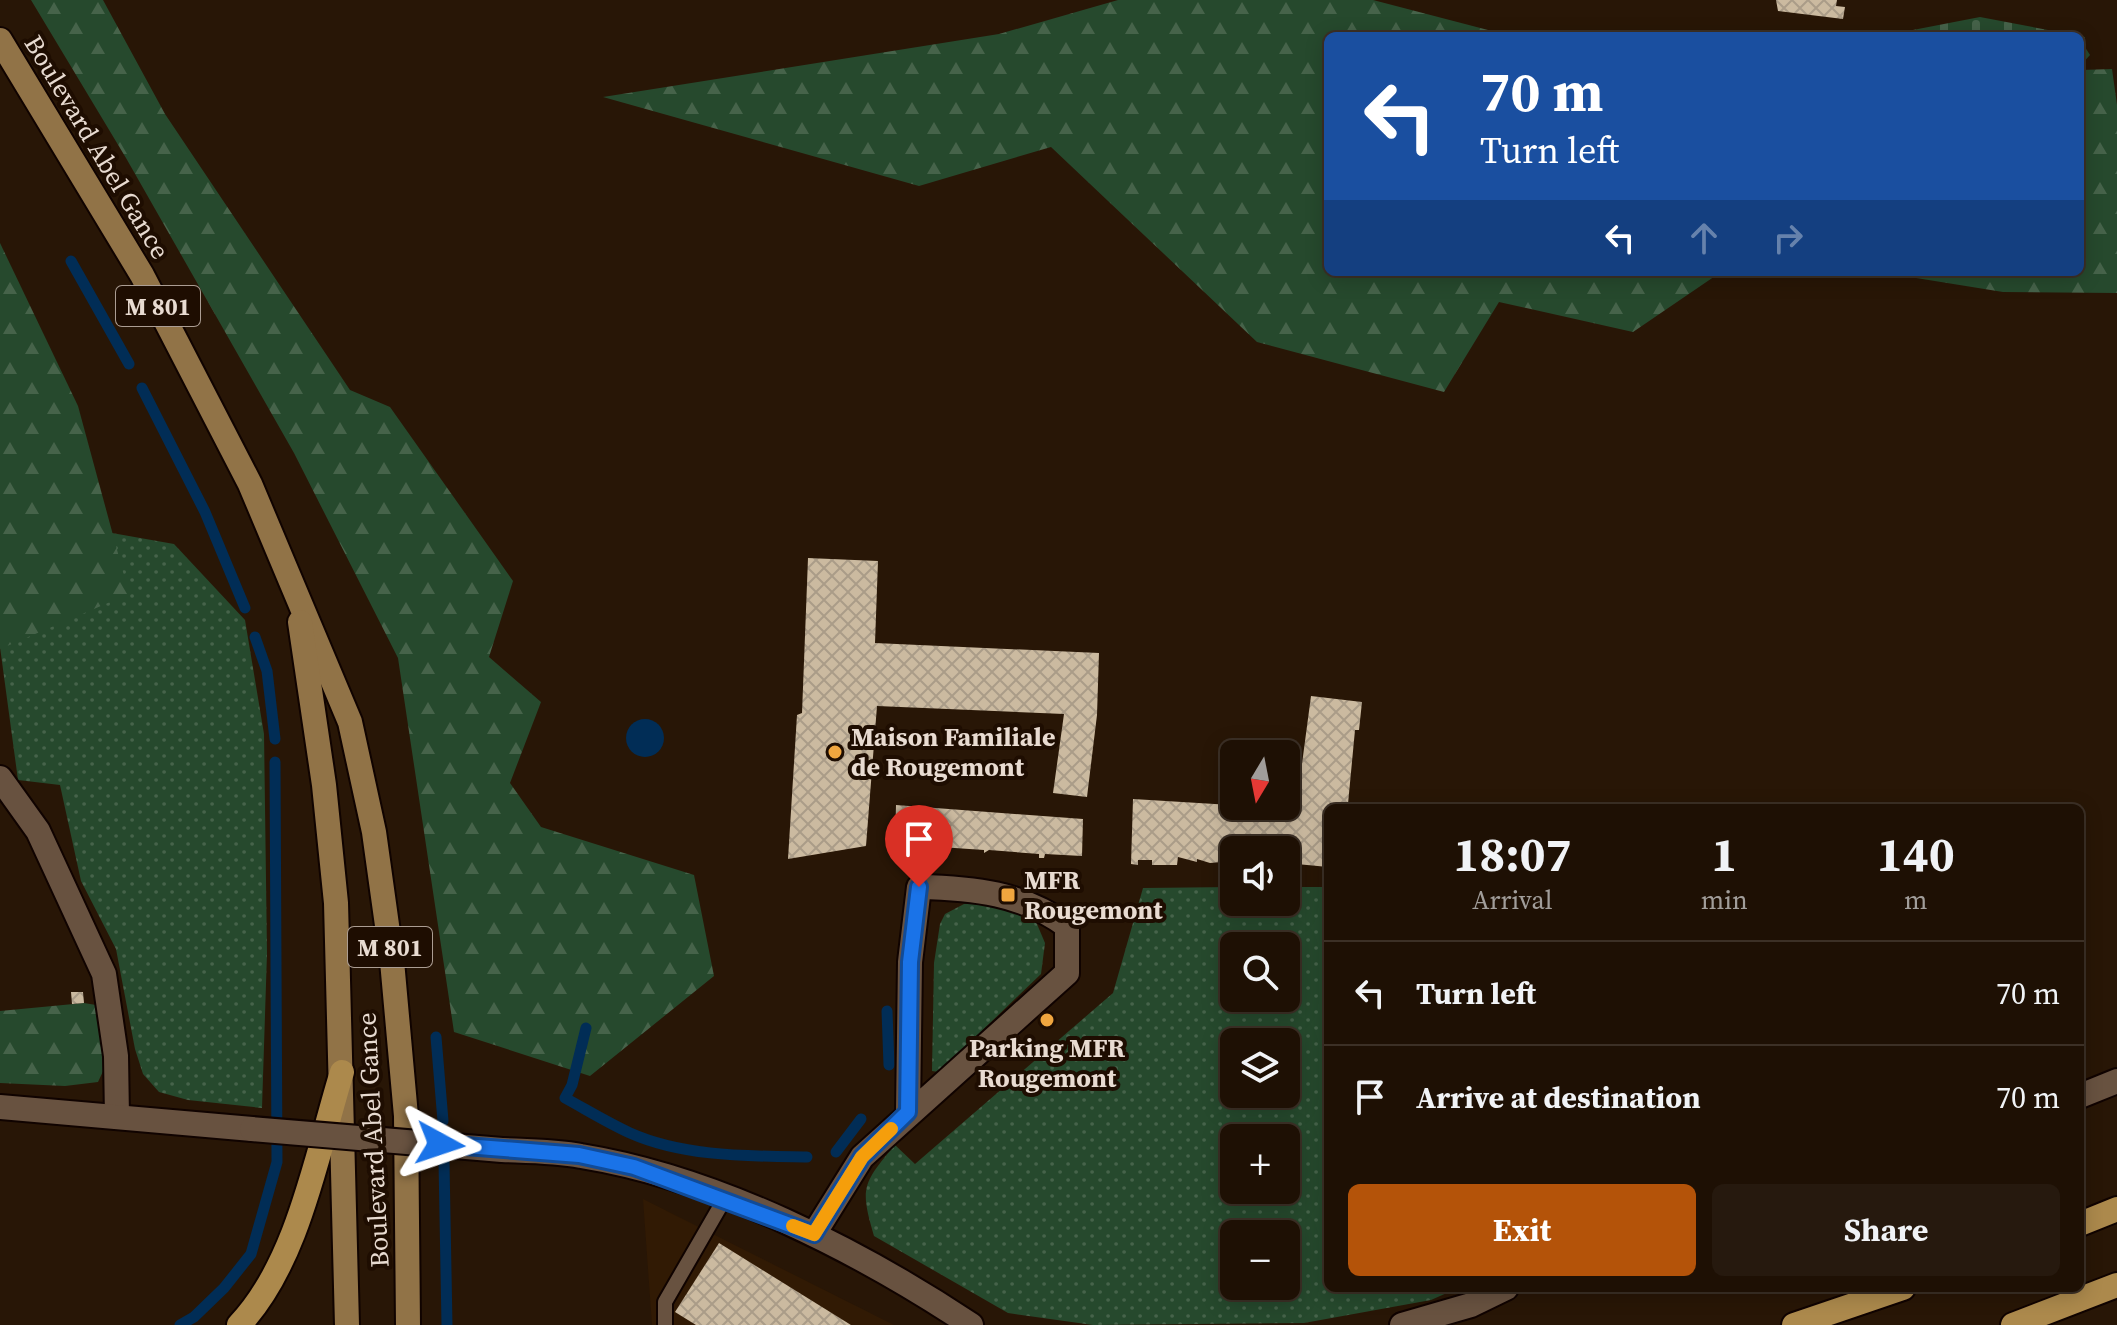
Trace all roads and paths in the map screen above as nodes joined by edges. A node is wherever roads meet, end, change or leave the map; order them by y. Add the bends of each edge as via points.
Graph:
1 (0, 40) edge
2 (295, 584) junction
3 (0, 778) edge
4 (342, 1072) junction
5 (2117, 1081) edge
6 (2084, 1094) edge
7 (0, 1107) edge
8 (908, 1112) junction
9 (117, 1117) junction
10 (725, 1198) junction
11 (2117, 1209) edge
12 (2084, 1222) edge
13 (814, 1234) junction
14 (2117, 1285) edge
15 (1498, 1292) edge
16 (1891, 1292) edge
17 (239, 1325) edge
18 (347, 1325) edge
19 (408, 1325) edge
20 (665, 1325) edge
21 (971, 1325) edge
22 (1402, 1325) edge
23 (1794, 1325) edge
24 (2013, 1325) edge

1 - 2 main road, Boulevard Abel Gance / M 801 via 142,275 250,484
2 - 4 main road, Boulevard Abel Gance / M 801 via 330,837
2 - 19 main road, Boulevard Abel Gance / M 801 via 350,722 384,896 406,1116
3 - 9 street via 38,831 104,974 116,1056
4 - 17 highway via 291,1239 270,1285
4 - 18 main road, Boulevard Abel Gance / M 801
5 - 6 street
7 - 9 street
8 - 8 street via 910,962 919,887 1008,895 1067,926 1067,973
8 - 13 street via 862,1157
9 - 10 street, bridge via 579,1155
10 - 13 street
10 - 20 lane via 665,1302
11 - 12 highway
13 - 21 street
14 - 24 highway
15 - 22 street
16 - 23 highway

